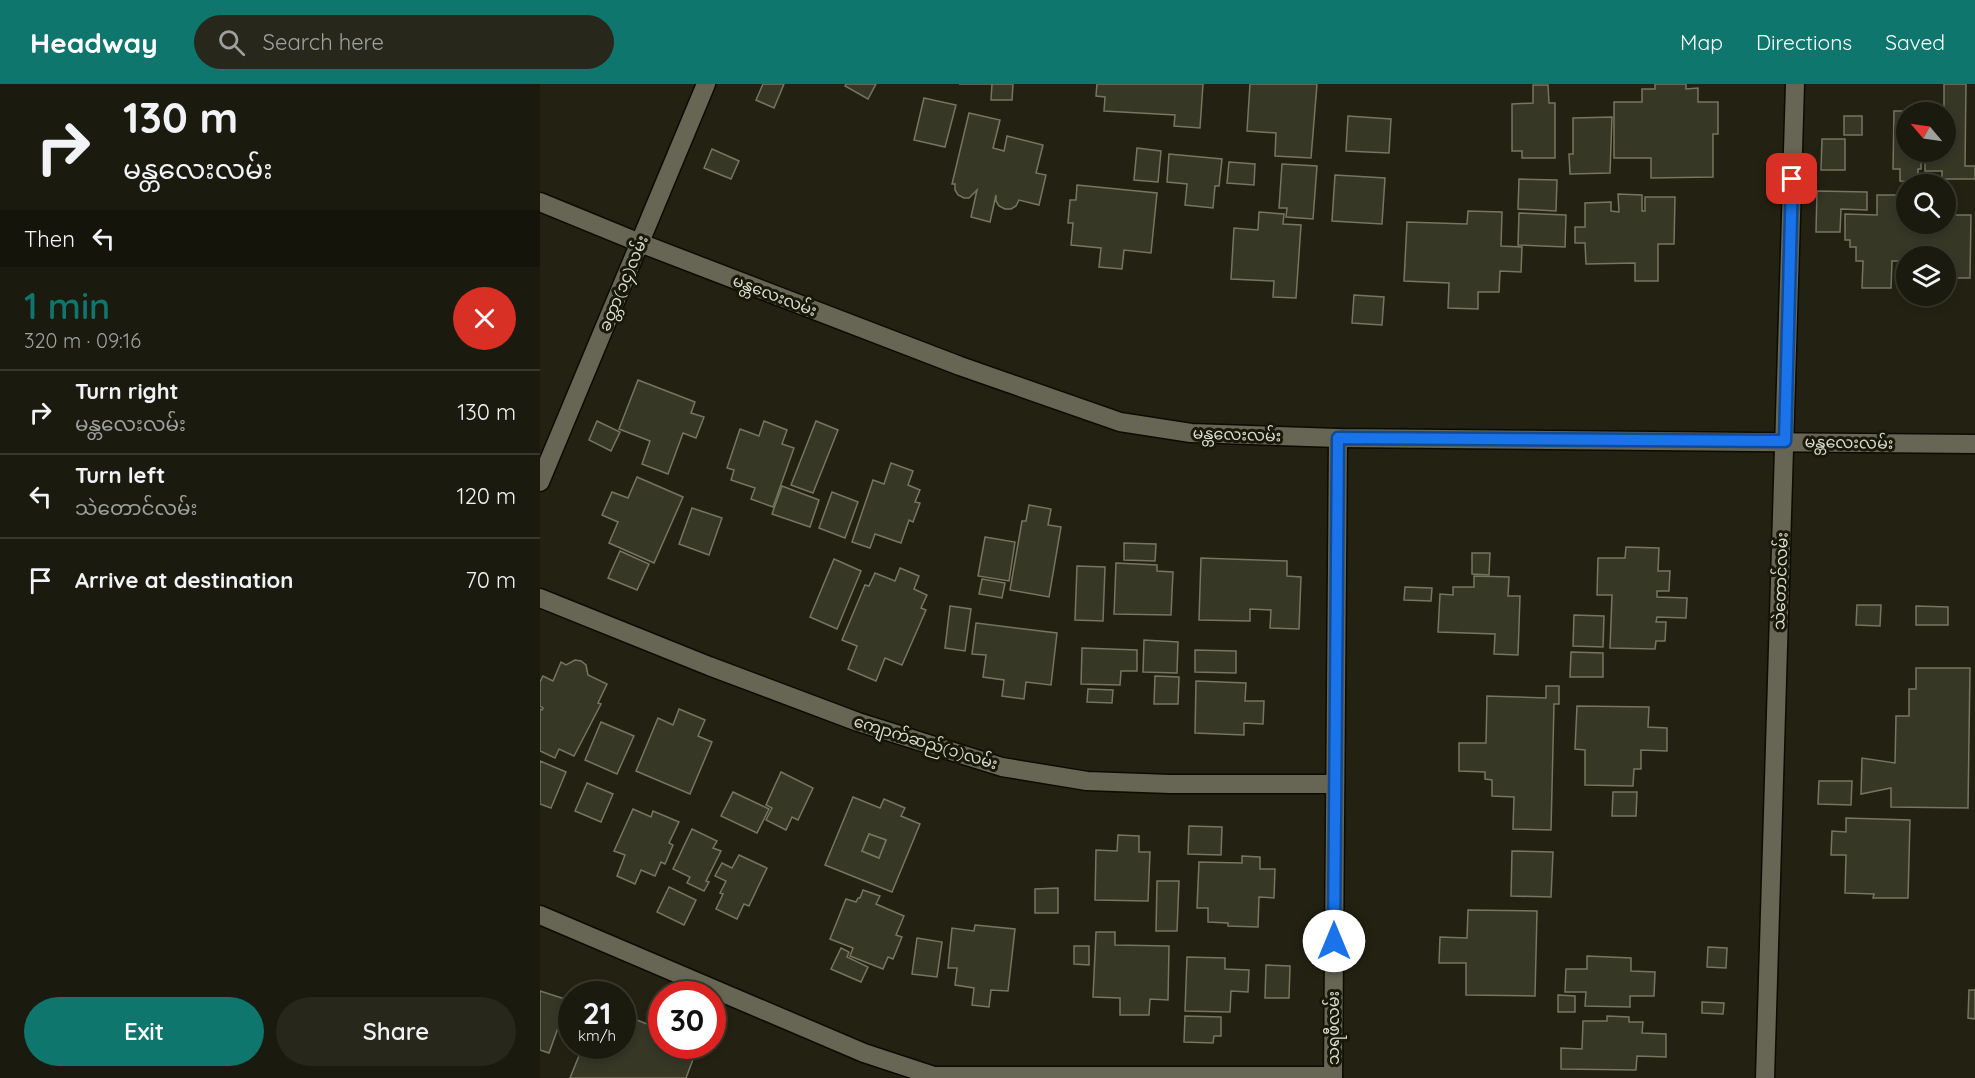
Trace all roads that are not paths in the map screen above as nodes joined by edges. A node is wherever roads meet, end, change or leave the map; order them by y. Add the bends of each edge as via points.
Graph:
1 (706, 84) edge
2 (1796, 84) edge
3 (540, 202) edge
4 (640, 243) junction
5 (1338, 438) junction
6 (1785, 441) junction
7 (1975, 444) edge
8 (540, 482) edge
9 (540, 598) edge
10 (1334, 784) junction
11 (540, 915) edge
12 (1333, 1077) edge
13 (1765, 1078) edge

1 - 4 street, ခတ္တာ(၁၄)လမ်း
2 - 6 street, သဲတောင်လမ်း
3 - 4 street, မန္တလေးလမ်း
4 - 5 street, မန္တလေးလမ်း via 960,366 1120,422 1191,433
4 - 8 street, ခတ္တာ(၁၄)လမ်း
5 - 6 street, မန္တလေးလမ်း
5 - 10 street, သရဖီလမ်း
6 - 7 street, မန္တလေးလမ်း
6 - 13 street, သဲတောင်လမ်း
9 - 10 street, ကျောက်ဆည်(၁)လမ်း via 858,722 1002,766 1087,781
10 - 12 street, သရဖီလမ်း
11 - 12 street via 864,1053 934,1076

